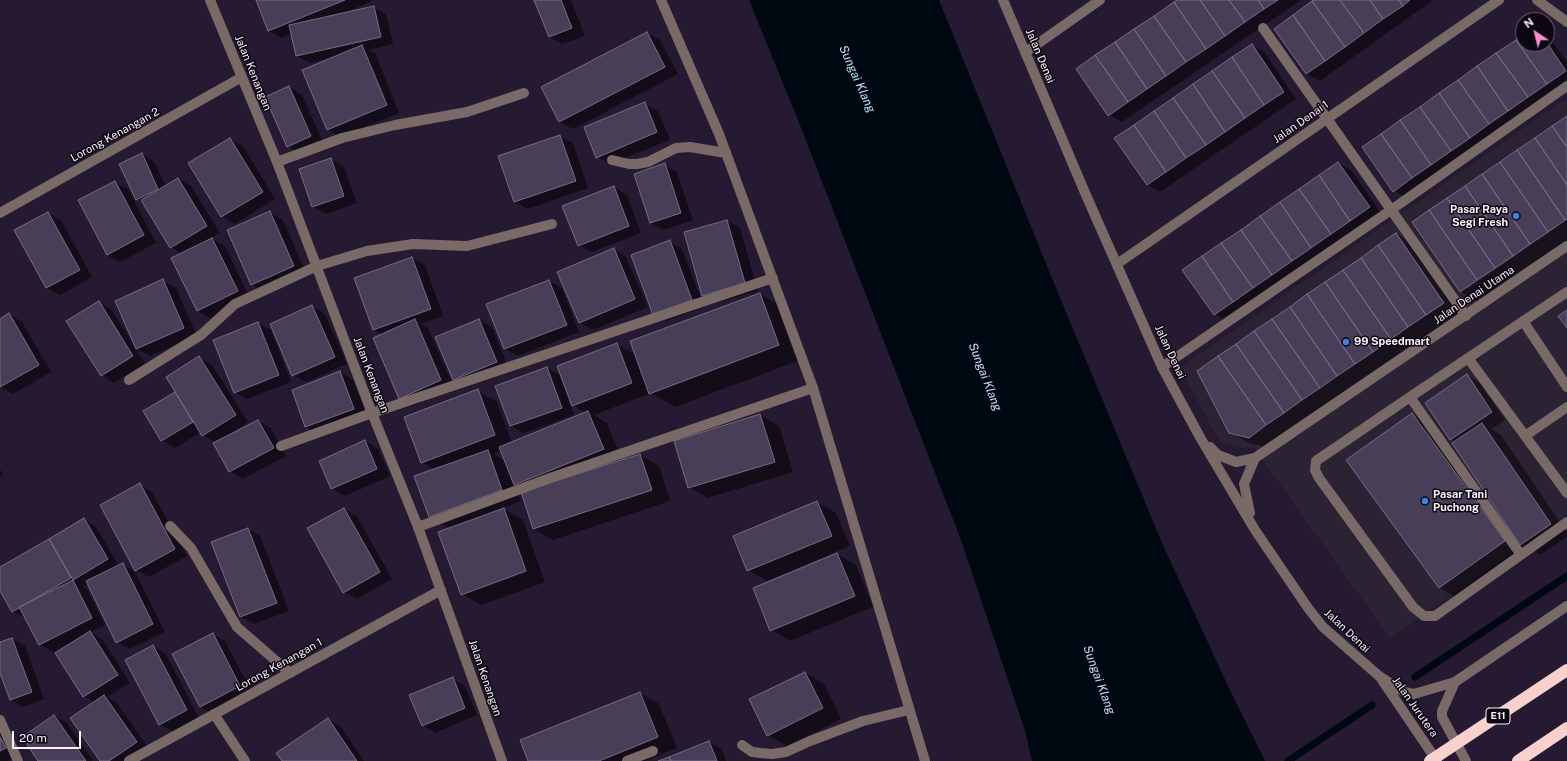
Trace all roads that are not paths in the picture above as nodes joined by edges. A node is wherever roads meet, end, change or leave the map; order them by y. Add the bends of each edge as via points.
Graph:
1 (210, 0) edge
2 (661, 0) edge
3 (1003, 0) edge
4 (1100, 0) edge
5 (1499, 0) edge
6 (1537, 0) edge
7 (1567, 22) edge
8 (1263, 28) dead end
9 (1026, 52) junction
10 (242, 77) junction
11 (1567, 86) edge
12 (524, 93) dead end
13 (1327, 119) junction
14 (726, 153) junction
15 (612, 160) dead end
16 (277, 162) junction
17 (1391, 210) junction
18 (0, 213) edge
19 (552, 224) dead end
20 (1567, 246) edge
21 (1117, 264) junction
22 (317, 266) junction
23 (773, 278) junction
24 (1567, 292) edge
25 (1466, 316) junction
26 (1523, 321) junction
27 (1468, 358) junction
28 (1162, 367) junction
29 (129, 380) dead end
30 (1567, 386) edge
31 (813, 388) junction
32 (1410, 397) junction
33 (1567, 407) edge
34 (372, 413) junction
35 (1525, 436) junction
36 (1201, 439) junction
37 (281, 446) dead end
38 (1256, 458) junction
39 (1567, 493) edge
40 (1567, 522) edge
41 (170, 526) dead end
42 (418, 527) junction
43 (1255, 530) junction
44 (1521, 555) junction
45 (441, 590) junction
46 (1567, 606) edge
47 (1567, 670) edge
48 (290, 673) junction
49 (1379, 676) junction
50 (1455, 682) junction
51 (909, 710) junction
52 (214, 714) junction
53 (0, 720) edge
54 (1567, 728) edge
55 (742, 745) dead end
56 (653, 751) dead end
57 (18, 761) edge
58 (129, 761) edge
59 (245, 761) edge
60 (502, 761) edge
61 (627, 761) edge
62 (925, 761) edge
63 (1430, 761) edge
64 (1438, 761) edge
65 (1466, 761) edge
66 (1518, 761) edge

1 - 10 street, Jalan Kenangan
2 - 14 street
3 - 9 street, Jalan Denai
4 - 9 street
5 - 13 street, Jalan Denai 1
6 - 7 street
8 - 13 street
9 - 21 street, Jalan Denai
10 - 16 street, Jalan Kenangan
10 - 18 street, Lorong Kenangan 2
11 - 17 street
12 - 16 street via 467,112 342,138
13 - 17 street
13 - 21 street, Jalan Denai 1
14 - 15 street via 690,147 676,148 648,162 637,164
14 - 23 street
16 - 22 street, Jalan Kenangan
17 - 25 street
17 - 28 street
19 - 22 street via 467,246 413,244 367,251
20 - 25 street, Jalan Denai Utama
21 - 28 street, Jalan Denai
22 - 29 street via 235,304 201,335
22 - 34 street, Jalan Kenangan
23 - 31 street
23 - 34 street
24 - 26 street
25 - 38 street, Jalan Denai Utama
26 - 27 street
26 - 30 street
27 - 32 street
27 - 35 street
28 - 36 street, Jalan Denai
31 - 42 street via 550,478
31 - 51 street
32 - 44 street
32 - 44 street via 1316,462 1319,478 1413,607 1424,616 1435,616
33 - 35 street
34 - 37 street
34 - 42 street, Jalan Kenangan
35 - 39 street
36 - 38 street, Jalan Denai Utama via 1218,455 1236,462
36 - 43 street, Jalan Denai
38 - 43 street via 1244,484
40 - 44 street
41 - 48 street via 191,548 237,627
42 - 45 street, Jalan Kenangan
43 - 49 street, Jalan Denai via 1323,627
45 - 48 street, Lorong Kenangan 1
45 - 60 street, Jalan Kenangan
46 - 50 street, Jalan Jurutera
47 - 63 highway, E11, bridge
48 - 52 street, Lorong Kenangan 1
49 - 50 street, Jalan Jurutera via 1404,692 1414,694
49 - 64 street, Jalan Jurutera
50 - 65 street, Jalan Jurutera via 1442,711 1442,717
51 - 55 street via 862,721 786,752 752,752
51 - 62 street
52 - 58 street, Lorong Kenangan 1
52 - 59 street
53 - 57 street
54 - 66 highway
56 - 61 street

